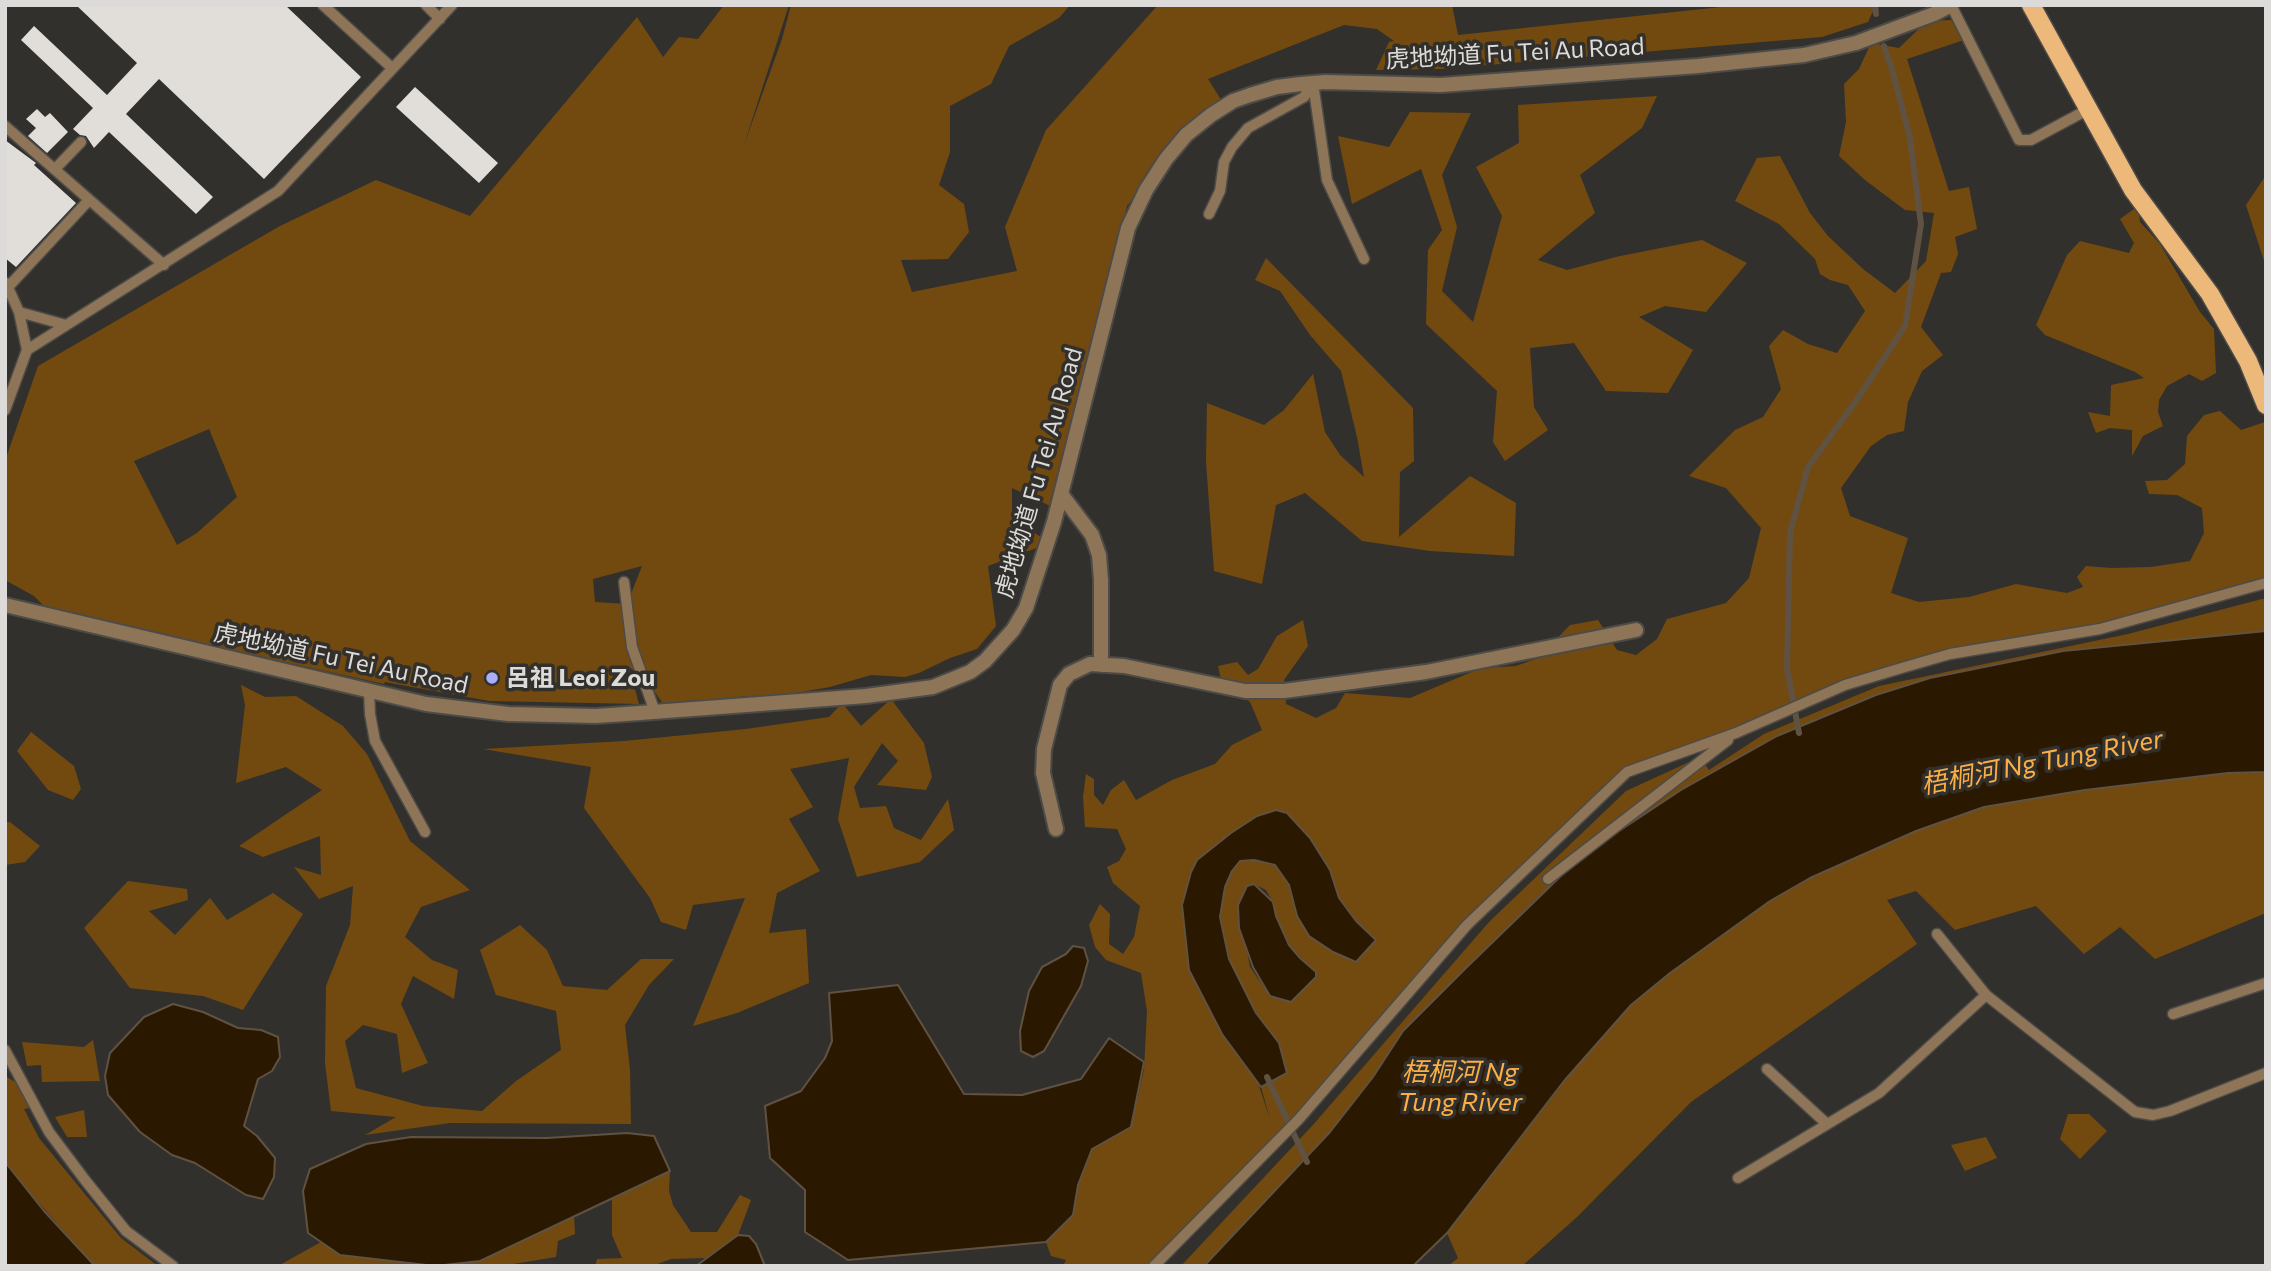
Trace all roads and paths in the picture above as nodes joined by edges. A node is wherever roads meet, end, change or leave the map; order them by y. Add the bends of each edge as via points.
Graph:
1 (323, 5) edge
2 (426, 5) edge
3 (452, 5) edge
4 (1951, 5) edge
5 (2031, 5) edge
6 (440, 19) junction
7 (392, 68) junction
8 (1313, 83) junction
9 (2087, 110) junction
10 (5, 126) edge
11 (81, 142) dead end
12 (54, 169) junction
13 (89, 200) junction
14 (1209, 214) dead end
15 (1364, 259) dead end
16 (163, 265) junction
17 (7, 284) edge
18 (19, 312) junction
19 (66, 325) junction
20 (27, 350) junction
21 (2266, 405) edge
22 (5, 410) edge
23 (1061, 494) junction
24 (625, 582) dead end
25 (2266, 583) edge
26 (5, 605) edge
27 (1636, 630) dead end
28 (1101, 665) junction
29 (369, 692) junction
30 (655, 712) junction
31 (1736, 733) junction
32 (1056, 829) dead end
33 (425, 832) dead end
34 (1548, 879) dead end
35 (1937, 934) dead end
36 (2266, 983) edge
37 (1986, 995) junction
38 (2173, 1014) dead end
39 (5, 1051) edge
40 (5, 1067) edge
41 (1767, 1069) dead end
42 (2266, 1073) edge
43 (19, 1077) junction
44 (1827, 1125) junction
45 (1738, 1178) dead end
46 (173, 1266) edge
47 (1154, 1266) edge

1 - 7 lane
2 - 6 lane
3 - 6 lane
4 - 8 street, 虎地坳道 Fu Tei Au Road via 1856,43 1804,55 1441,85
4 - 9 lane via 2020,140 2031,140
5 - 9 main road
6 - 7 lane
7 - 16 lane via 278,191
8 - 14 lane via 1304,97 1248,128 1232,147
8 - 15 lane via 1327,180
8 - 23 street, 虎地坳道 Fu Tei Au Road via 1250,95 1211,114 1186,135 1146,190 1128,228
9 - 21 main road via 2133,190 2210,294 2248,361
10 - 12 lane
11 - 12 lane
12 - 13 lane
13 - 16 lane
13 - 17 lane
16 - 19 lane
17 - 18 lane
18 - 19 lane
18 - 20 lane
19 - 20 lane
20 - 22 lane
23 - 28 street via 1092,535 1099,555
23 - 30 street, 虎地坳道 Fu Tei Au Road via 1026,608 997,650 970,672 919,690
24 - 30 lane via 632,647
25 - 31 lane via 2100,629 1950,654 1845,685
26 - 29 street, 虎地坳道 Fu Tei Au Road
27 - 28 street via 1426,671 1284,691 1245,691
28 - 32 street via 1090,664 1069,674 1060,685 1043,773
29 - 30 street, 虎地坳道 Fu Tei Au Road via 508,714
29 - 33 lane via 375,741
31 - 34 lane
31 - 47 lane via 1627,772 1467,925 1299,1119
35 - 37 lane
36 - 38 lane
37 - 42 lane via 2135,1112 2170,1111
37 - 44 lane via 1879,1093
39 - 43 lane
40 - 43 lane
41 - 44 lane
43 - 46 lane via 49,1132 126,1231
44 - 45 lane

